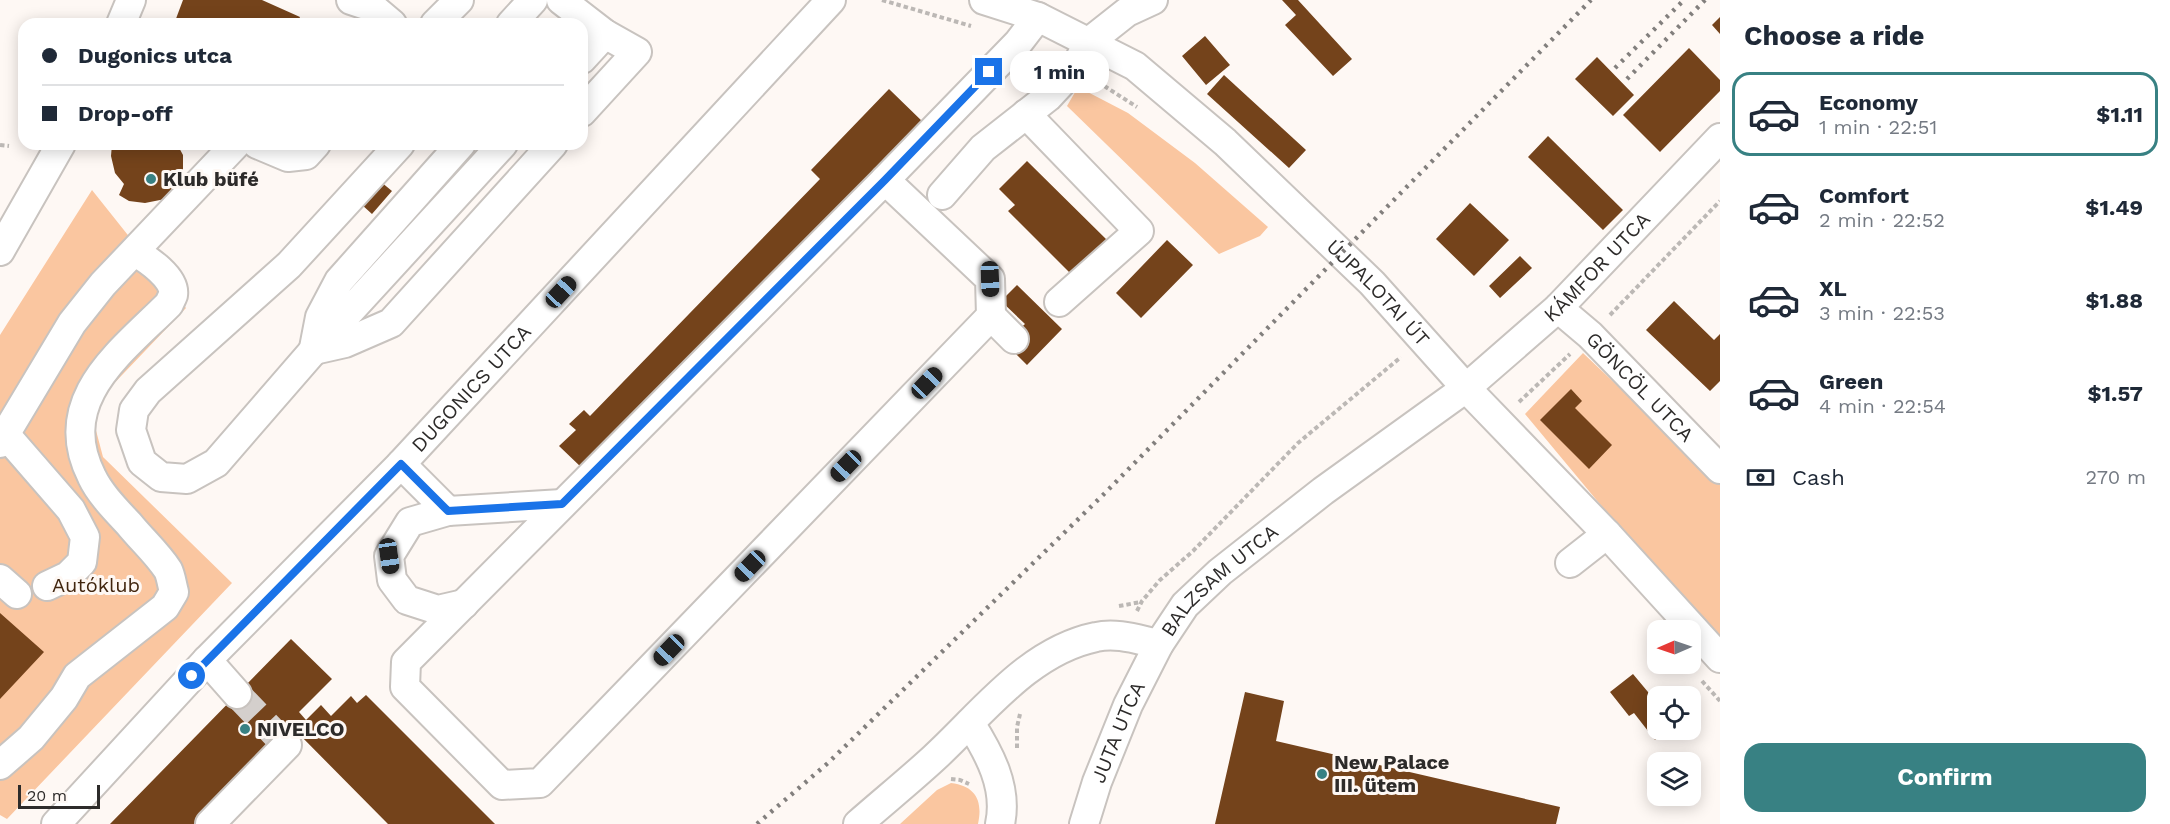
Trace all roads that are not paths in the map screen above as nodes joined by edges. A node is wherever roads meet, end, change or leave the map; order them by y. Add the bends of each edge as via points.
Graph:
1 (131, 0) edge
2 (459, 0) edge
3 (533, 0) edge
4 (831, 0) edge
5 (984, 0) edge
6 (1153, 0) edge
7 (1038, 17) junction
8 (124, 18) edge
9 (441, 18) edge
10 (516, 18) edge
11 (588, 24) edge
12 (605, 34) junction
13 (1089, 42) junction
14 (588, 52) edge
15 (588, 105) edge
16 (1026, 114) junction
17 (1720, 138) edge
18 (58, 150) edge
19 (230, 150) edge
20 (271, 150) edge
21 (311, 150) edge
22 (394, 150) edge
23 (456, 150) edge
24 (498, 150) edge
25 (548, 150) edge
26 (885, 180) junction
27 (942, 195) dead end
28 (0, 251) edge
29 (135, 252) junction
30 (1059, 302) dead end
31 (1558, 308) junction
32 (991, 316) junction
33 (1014, 339) dead end
34 (314, 350) junction
35 (1466, 388) junction
36 (3, 438) edge
37 (401, 464) junction
38 (1720, 469) edge
39 (562, 504) junction
40 (448, 511) junction
41 (1607, 534) junction
42 (1570, 563) dead end
43 (46, 586) dead end
44 (464, 604) junction
45 (1159, 644) junction
46 (1719, 656) edge
47 (207, 660) junction
48 (237, 694) tunnel mouth
49 (970, 723) junction
50 (287, 745) dead end
51 (0, 765) edge
52 (56, 824) edge
53 (210, 824) edge
54 (858, 824) edge
55 (1000, 824) edge
56 (1084, 824) edge

1 - 8 street
2 - 9 street
3 - 10 street
4 - 37 street, DUGONICS UTCA
5 - 7 street, ÚJPALOTAI ÚT
6 - 13 street via 1127,12
7 - 13 street, ÚJPALOTAI ÚT
7 - 26 street via 1018,43
11 - 12 street
12 - 14 street
12 - 15 street via 636,52
13 - 16 street via 1075,68
13 - 35 street, ÚJPALOTAI ÚT via 1135,66 1225,142 1372,283
16 - 27 street via 983,148
16 - 30 street via 1139,231
17 - 31 street, KÁMFOR UTCA
18 - 28 street
19 - 29 street
20 - 21 street via 288,157 306,155
22 - 34 street via 289,265 148,392 134,410 131,430 142,462 161,477 187,479 216,463
23 - 34 street via 339,281 320,317
24 - 34 street
25 - 34 street via 391,324 345,343
26 - 32 street via 990,279
26 - 39 street
29 - 36 street via 72,323
29 - 51 street via 153,263 173,294 169,304 102,372 81,414 79,433 92,478 169,571 174,592 165,607 77,676 31,738
31 - 35 street, KÁMFOR UTCA
31 - 38 street, GÖNCÖL UTCA via 1590,335
32 - 33 street
32 - 44 street via 540,783 502,785 405,687 406,662
35 - 41 street, ÚJPALOTAI ÚT
35 - 45 street, BALZSAM UTCA via 1323,491 1220,572 1185,605
36 - 43 street via 71,510 85,537 82,562 68,576
37 - 40 street
37 - 47 street, DUGONICS UTCA
39 - 40 street
39 - 44 street
40 - 44 street via 410,522 389,556 392,579 407,600 438,610
41 - 42 street
41 - 46 street, ÚJPALOTAI ÚT
45 - 49 street, BALZSAM UTCA via 1113,635 1076,643 1030,668
45 - 56 street, JUTA UTCA via 1124,716
47 - 48 street
47 - 52 street, DUGONICS UTCA
49 - 54 street, BALZSAM UTCA
49 - 55 street via 997,775
50 - 53 street

